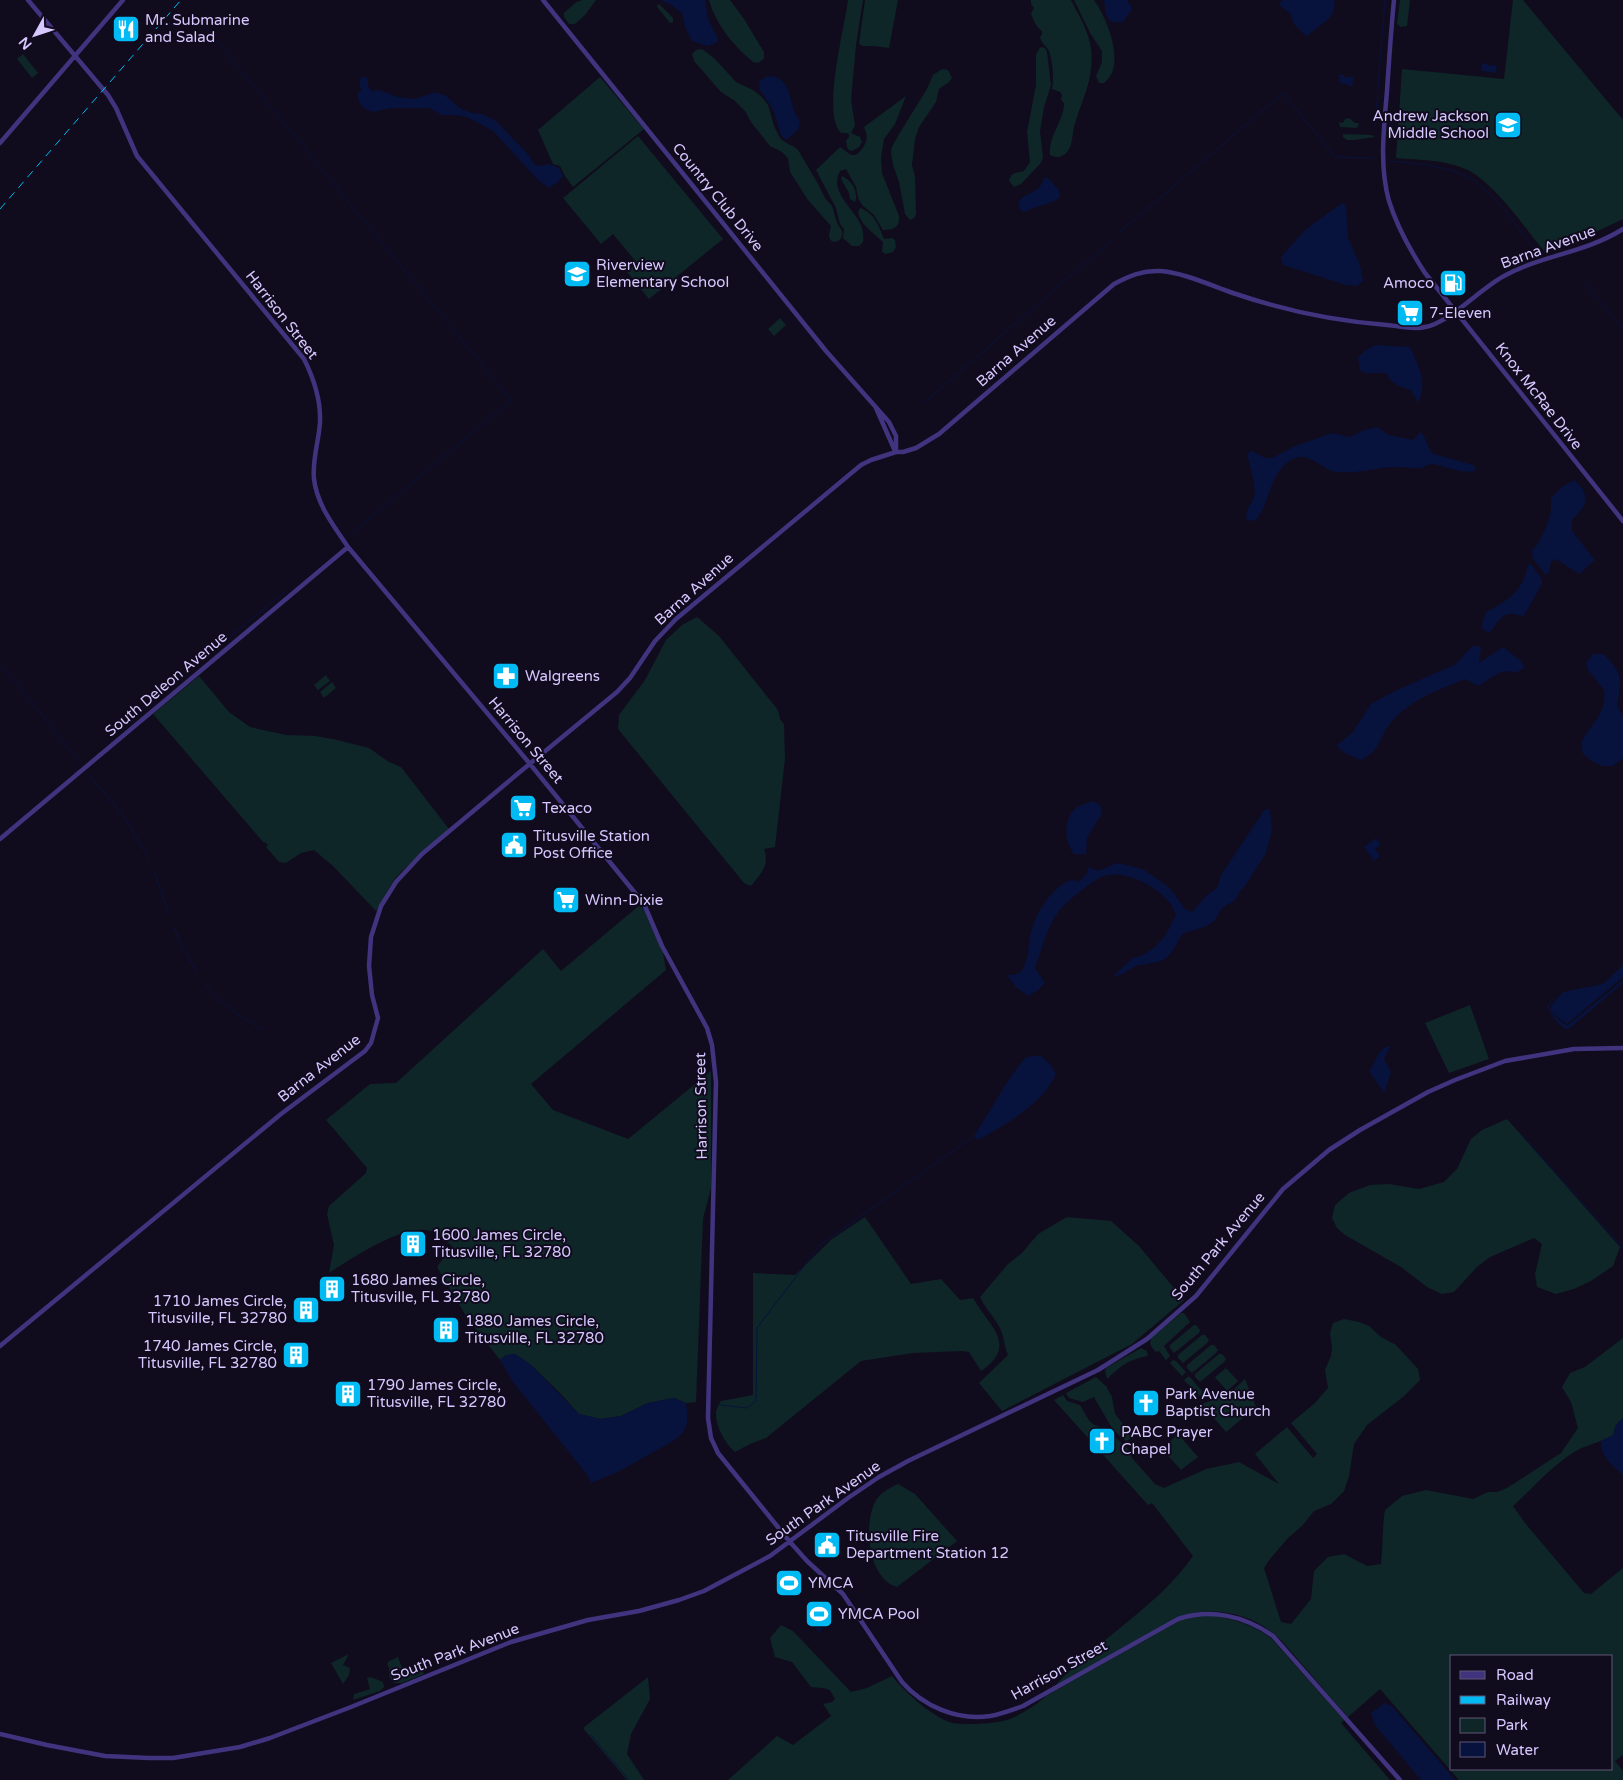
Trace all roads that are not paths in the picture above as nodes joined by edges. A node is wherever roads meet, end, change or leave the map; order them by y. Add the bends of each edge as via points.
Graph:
1 (28, 0) edge
2 (123, 0) edge
3 (543, 0) edge
4 (1394, 0) edge
5 (76, 56) junction
6 (0, 143) edge
7 (1623, 228) edge
8 (1455, 310) junction
9 (896, 452) junction
10 (1623, 521) edge
11 (348, 547) junction
12 (530, 764) junction
13 (0, 840) edge
14 (1623, 1048) edge
15 (0, 1346) edge
16 (790, 1542) junction
17 (0, 1734) edge
18 (1400, 1780) edge

1 - 5 street, Harrison Street
2 - 5 street
3 - 9 street, Country Club Drive via 805,325 889,422 896,436
4 - 8 street, Knox McRae Drive via 1382,141 1385,185 1410,249
5 - 6 street
5 - 11 street, Harrison Street via 112,101 137,156 304,359 317,388 319,402 314,479 323,507
7 - 8 street, Barna Avenue via 1597,244 1504,275
8 - 9 street, Barna Avenue via 1426,327 1347,322 1292,310 1162,271 1146,271 1124,278 1103,292 939,434 916,448
8 - 10 street, Knox McRae Drive
9 - 12 street, Barna Avenue via 862,465 710,590 655,641 617,692
11 - 12 street, Harrison Street
11 - 13 street, South Deleon Avenue
12 - 15 street, Barna Avenue via 422,854 396,882 381,906 371,937 369,966 378,1018 371,1043 365,1051 281,1114
12 - 16 street, Harrison Street via 644,904 662,946 707,1028 716,1082 709,1429 718,1453
14 - 16 street, South Park Avenue via 1574,1049 1505,1061 1428,1092 1360,1130 1329,1150 1283,1189 1196,1296 1147,1339 1098,1370 908,1460 879,1477
16 - 17 street, South Park Avenue via 704,1591 680,1600 588,1620 511,1642 240,1747 173,1758 105,1756
16 - 18 street, Harrison Street via 843,1594 907,1687 938,1708 974,1717 1006,1713 1178,1619 1193,1614 1225,1615 1250,1622 1273,1636

